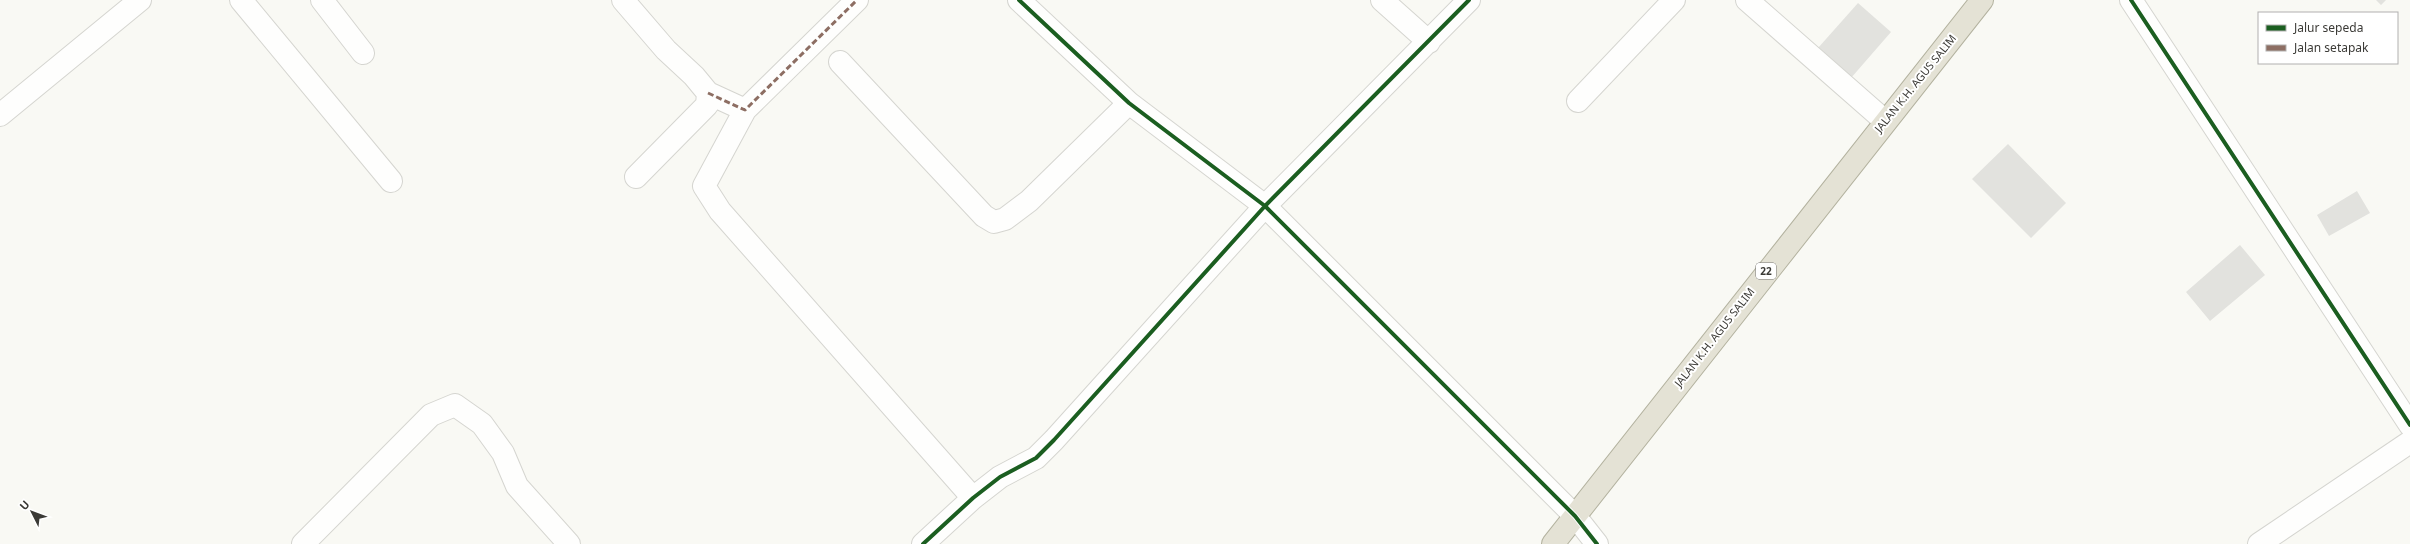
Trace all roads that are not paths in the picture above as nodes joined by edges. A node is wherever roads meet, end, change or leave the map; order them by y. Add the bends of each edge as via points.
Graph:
1 (140, 0) edge
2 (241, 0) edge
3 (322, 0) edge
4 (623, 0) edge
5 (857, 0) edge
6 (1019, 0) edge
7 (1382, 0) edge
8 (1469, 0) edge
9 (1674, 0) edge
10 (1747, 0) edge
11 (1982, 0) edge
12 (2131, 0) edge
13 (1429, 42) junction
14 (363, 53) dead end
15 (840, 62) dead end
16 (708, 93) junction
17 (1578, 101) dead end
18 (1129, 103) junction
19 (745, 110) junction
20 (0, 115) edge
21 (1885, 121) junction
22 (636, 178) dead end
23 (391, 181) dead end
24 (1265, 206) junction
25 (2410, 425) edge
26 (2410, 442) edge
27 (973, 498) junction
28 (1575, 516) junction
29 (303, 544) edge
30 (569, 544) edge
31 (923, 544) edge
32 (1553, 544) edge
33 (1597, 544) edge
34 (2259, 544) edge

1 - 20 street
2 - 23 street
3 - 14 street
4 - 16 street
5 - 19 street
6 - 18 street
7 - 13 street
8 - 13 street
9 - 17 street
10 - 21 street
11 - 21 highway, JALAN K.H. AGUS SALIM / 22
12 - 25 street
13 - 24 street
15 - 18 street via 984,216 994,222 1005,219 1029,201
16 - 19 street
16 - 22 street via 707,106
18 - 24 street
19 - 27 street via 704,186 720,212
21 - 28 highway, JALAN K.H. AGUS SALIM / 22
24 - 27 street via 1054,440 1036,458 1000,477
24 - 28 street
26 - 34 street
27 - 31 street
28 - 32 highway, JALAN K.H. AGUS SALIM / 22
28 - 33 street
29 - 30 street via 432,415 455,405 482,424 503,453 517,486

